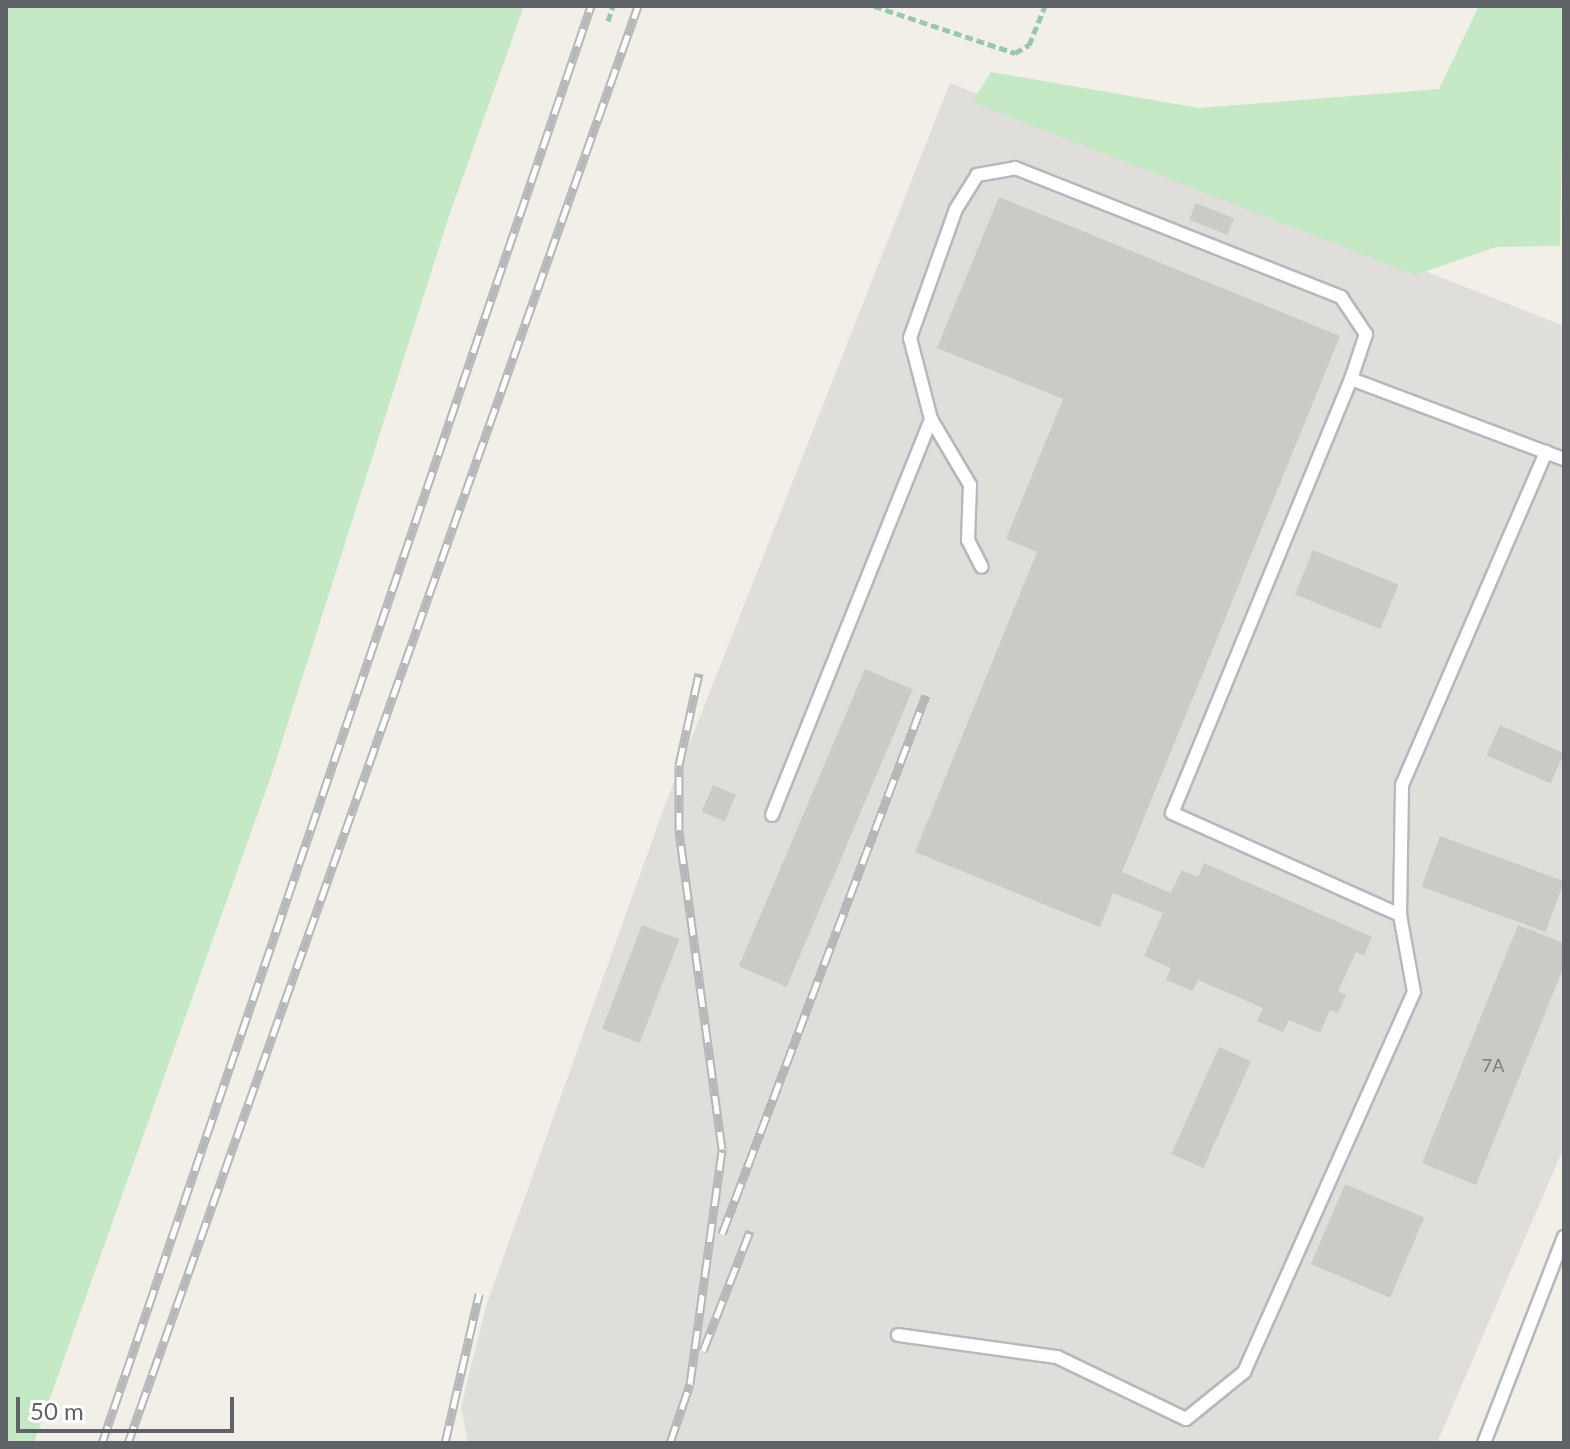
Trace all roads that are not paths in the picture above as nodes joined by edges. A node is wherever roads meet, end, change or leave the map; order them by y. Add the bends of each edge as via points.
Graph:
1 (1351, 379) junction
2 (931, 419) junction
3 (1546, 452) junction
4 (1564, 459) edge
5 (982, 567) dead end
6 (772, 815) dead end
7 (1400, 915) junction
8 (1564, 1237) edge
9 (898, 1335) dead end
10 (1484, 1443) edge

1 - 2 lane via 1366,334 1341,297 1015,168 977,175 956,209 910,338
1 - 3 lane
1 - 7 lane via 1172,813
2 - 5 lane via 970,485 968,540
2 - 6 lane
3 - 4 lane
3 - 7 lane via 1402,785
7 - 9 lane via 1414,992 1244,1372 1186,1419 1057,1357
8 - 10 lane

